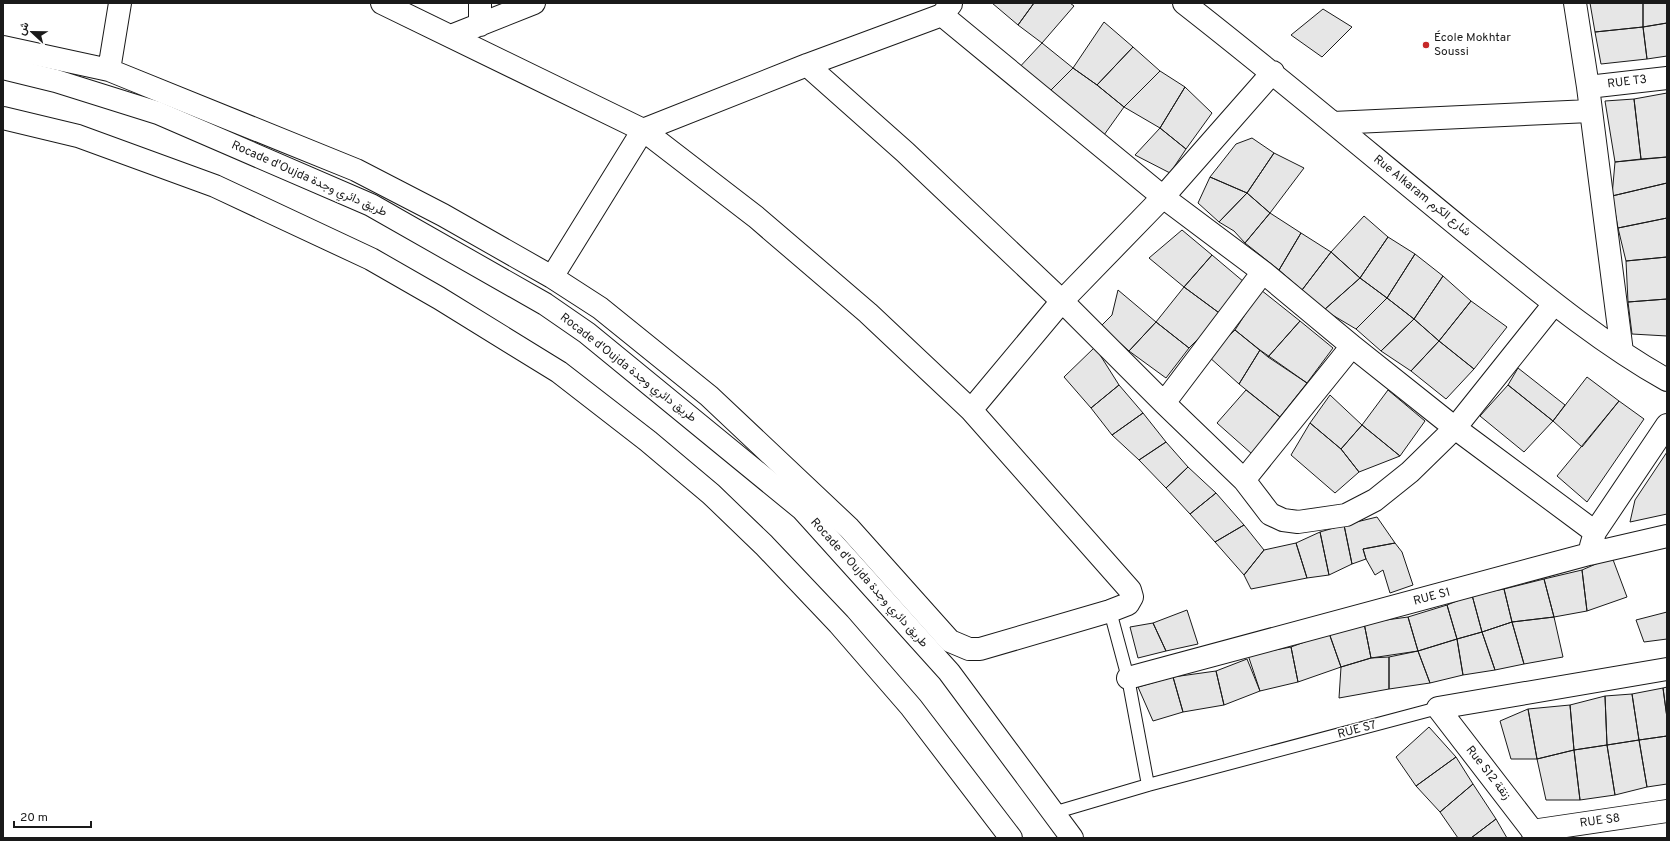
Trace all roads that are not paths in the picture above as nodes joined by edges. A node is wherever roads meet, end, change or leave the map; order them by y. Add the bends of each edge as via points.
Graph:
1 (120, 3) edge
2 (382, 3) edge
3 (480, 3) edge
4 (534, 3) edge
5 (1184, 3) edge
6 (1575, 3) edge
7 (947, 9) edge
8 (480, 24) junction
9 (451, 36) junction
10 (3, 47) edge
11 (807, 65) junction
12 (3, 68) edge
13 (109, 70) junction
14 (1272, 72) junction
15 (1667, 78) edge
16 (1588, 87) junction
17 (1590, 111) junction
18 (3, 118) edge
19 (1333, 124) junction
20 (643, 130) junction
21 (1163, 197) junction
22 (1263, 272) junction
23 (552, 277) junction
24 (1062, 301) junction
25 (1554, 304) junction
26 (1352, 346) junction
27 (1622, 352) junction
28 (1667, 380) edge
29 (1164, 403) junction
30 (971, 410) junction
31 (1667, 425) edge
32 (1455, 428) junction
33 (1244, 480) junction
34 (1595, 532) junction
35 (1667, 536) edge
36 (1589, 554) junction
37 (1110, 611) junction
38 (1667, 669) edge
39 (1128, 678) junction
40 (1438, 708) junction
41 (1148, 785) junction
42 (1667, 811) edge
43 (1052, 812) junction
44 (1535, 834) edge
45 (1011, 838) edge
46 (1072, 838) edge

1 - 13 main road
2 - 9 main road
3 - 8 main road
4 - 8 main road
5 - 14 main road, Rue Alkaram شارع الكرم
6 - 16 main road
7 - 11 main road
7 - 21 main road
8 - 9 main road
9 - 20 main road
10 - 13 main road
11 - 20 main road
11 - 24 main road via 904,152
12 - 43 main road, Rocade d'Oujda طريق دائري وجدة via 56,81 158,113 365,202 545,304 587,333 802,509 949,672
13 - 23 main road via 356,170 443,215
14 - 19 main road, Rue Alkaram شارع الكرم
14 - 21 main road
15 - 16 main road, RUE T3
16 - 17 main road
17 - 19 main road
17 - 27 main road
18 - 45 main road via 78,136 215,186 371,259 559,372 648,441 764,545 839,624 911,707
19 - 25 main road, Rue Alkaram شارع الكرم
20 - 23 main road
20 - 30 main road via 756,217 868,313
21 - 22 main road
21 - 24 main road
22 - 26 main road
22 - 29 main road
23 - 37 main road via 600,308 709,396 849,528 950,640 969,649 980,649
24 - 29 main road
24 - 30 main road
25 - 27 main road, Rue Alkaram شارع الكرم
25 - 32 main road
26 - 32 main road
26 - 33 main road
27 - 28 main road, Rue Alkaram شارع الكرم
29 - 33 main road
30 - 37 main road via 1130,590 1132,597 1128,604
31 - 34 main road
32 - 33 main road via 1410,472 1375,500 1346,515 1298,522 1283,520 1270,514
32 - 34 main road
34 - 36 main road
35 - 36 main road, RUE S1
36 - 39 main road, RUE S1
37 - 39 lane
38 - 40 main road, RUE S7
39 - 41 lane
40 - 41 lane, RUE S7
40 - 44 main road, Rue S12 زنقة
41 - 43 lane, RUE S7
42 - 44 main road, RUE S8
43 - 46 main road, Rocade d'Oujda طريق دائري وجدة

